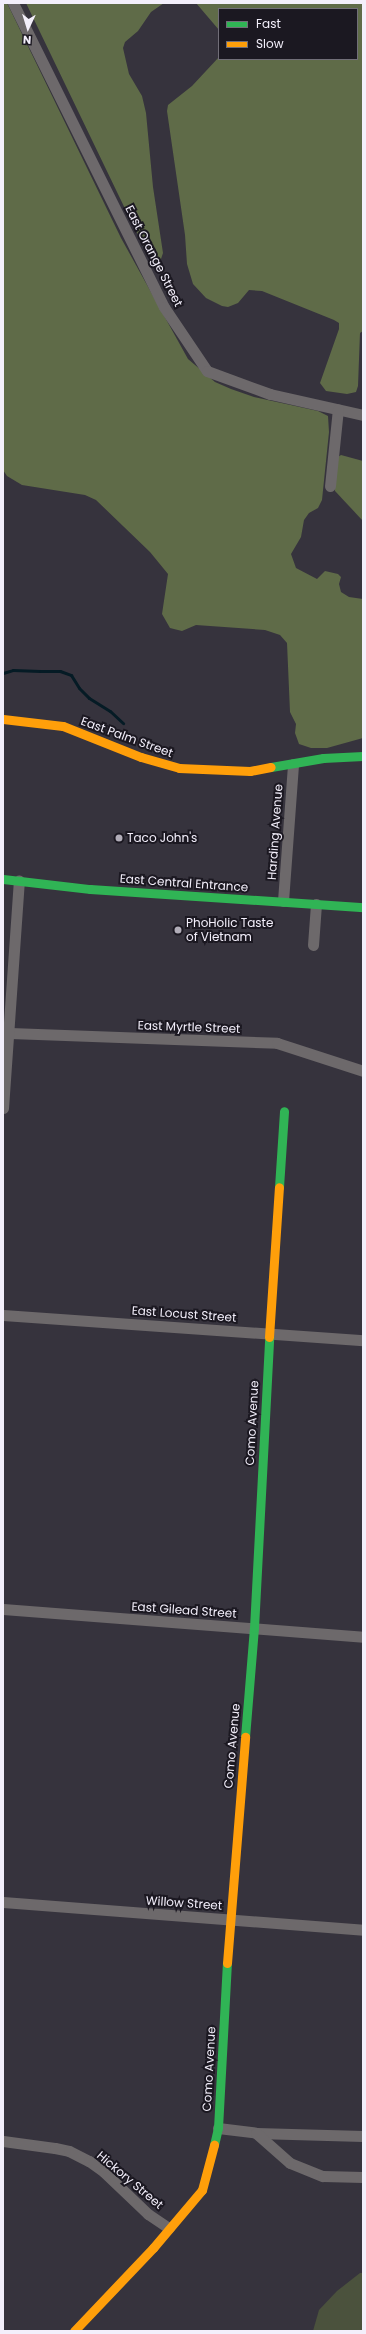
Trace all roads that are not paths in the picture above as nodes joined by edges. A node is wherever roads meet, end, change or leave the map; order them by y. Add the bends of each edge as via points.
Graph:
1 (13, 3) edge
2 (338, 409) junction
3 (363, 415) edge
4 (330, 486) dead end
5 (3, 719) edge
6 (363, 756) edge
7 (293, 764) junction
8 (3, 879) edge
9 (19, 881) junction
10 (283, 901) junction
11 (316, 904) junction
12 (363, 907) edge
13 (313, 945) dead end
14 (10, 1034) junction
15 (363, 1070) edge
16 (3, 1108) edge
17 (284, 1111) dead end
18 (3, 1315) edge
19 (269, 1333) junction
20 (363, 1340) edge
21 (3, 1609) edge
22 (254, 1628) junction
23 (363, 1637) edge
24 (3, 1902) edge
25 (230, 1919) junction
26 (363, 1930) edge
27 (218, 2128) junction
28 (256, 2133) junction
29 (363, 2136) edge
30 (3, 2141) edge
31 (363, 2177) edge
32 (169, 2228) junction
33 (74, 2331) edge

1 - 2 street, East Orange Street via 164,307 207,371 270,394
2 - 3 street, East Orange Street
2 - 4 street
5 - 7 main road, East Palm Street via 63,726 141,757 179,768 250,772
6 - 7 main road, East Palm Street via 323,758
7 - 10 street, Harding Avenue
8 - 9 main road, East Central Entrance
9 - 10 main road, East Central Entrance via 90,889
9 - 14 street
10 - 11 main road, East Central Entrance
11 - 12 main road, East Central Entrance
11 - 13 street
14 - 15 street, East Myrtle Street via 277,1043
14 - 16 street
17 - 19 main road, Como Avenue
18 - 19 street, East Locust Street
19 - 20 street, East Locust Street
19 - 22 main road, Como Avenue
21 - 22 street, East Gilead Street
22 - 23 street, East Gilead Street
22 - 25 main road, Como Avenue
24 - 25 street, Willow Street
25 - 26 street, Willow Street
25 - 27 main road, Como Avenue
27 - 28 street
27 - 32 main road, Como Avenue via 202,2190
28 - 29 street
28 - 31 street via 290,2163 323,2176
30 - 32 street, Hickory Street via 69,2151 104,2172 148,2214
32 - 33 main road, Como Avenue

